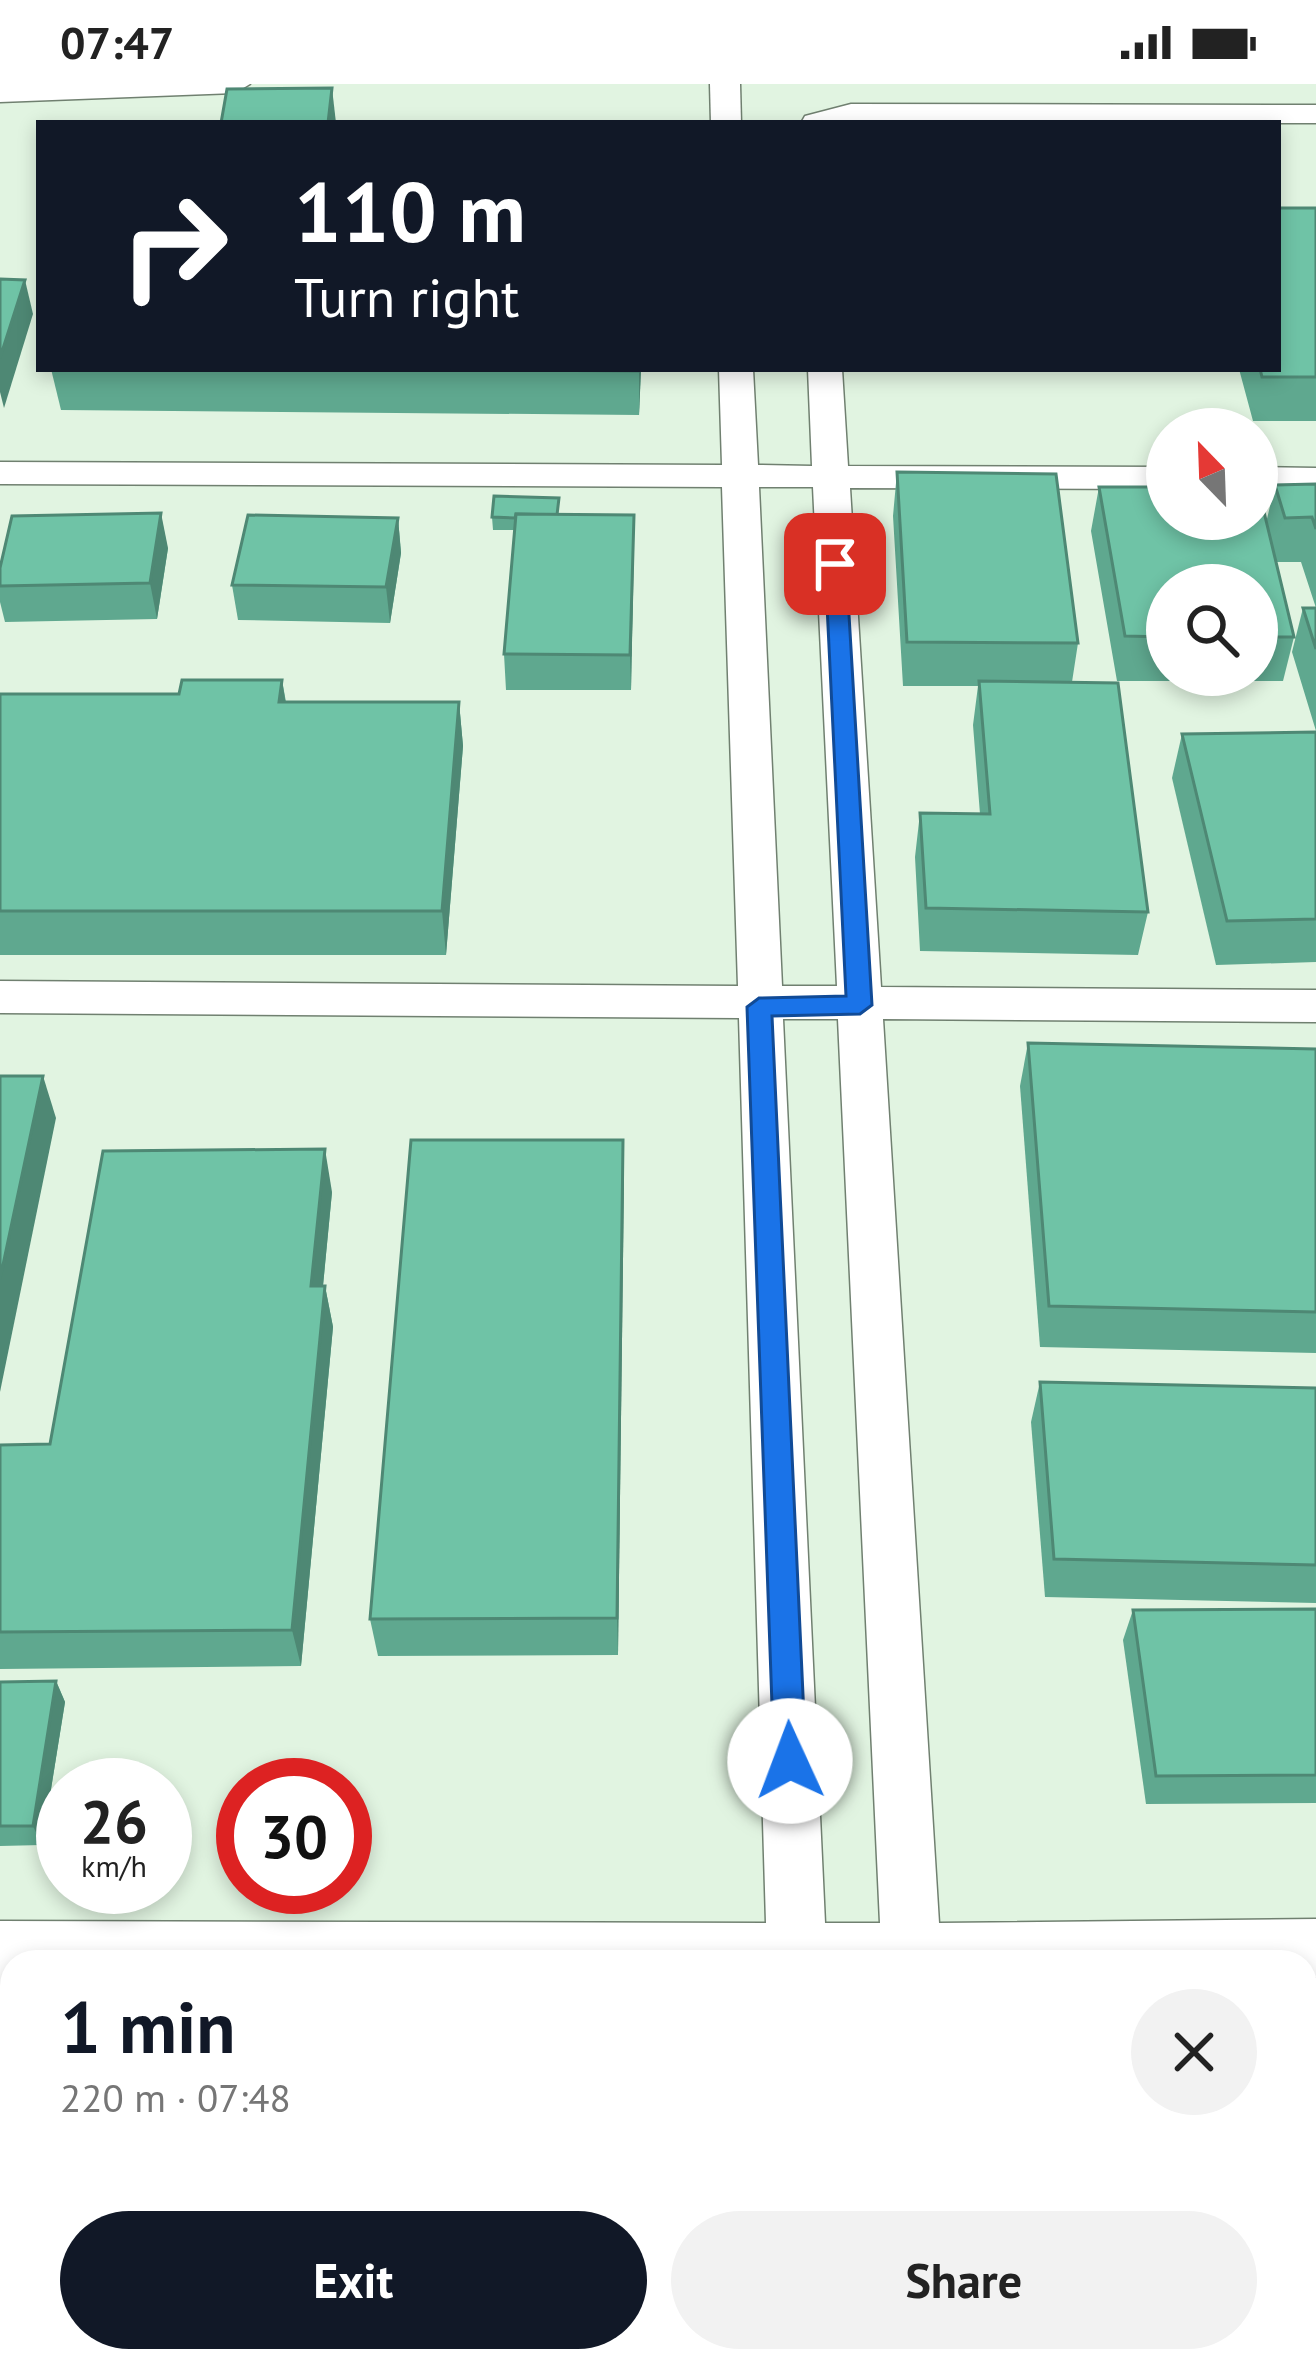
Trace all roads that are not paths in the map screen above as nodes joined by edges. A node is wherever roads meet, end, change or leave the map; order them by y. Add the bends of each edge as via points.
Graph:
1 (235, 84) edge
2 (725, 84) edge
3 (0, 93) edge
4 (1316, 114) edge
5 (727, 120) edge
6 (826, 120) edge
7 (736, 372) edge
8 (825, 372) edge
9 (0, 473) edge
10 (740, 476) junction
11 (830, 476) junction
12 (1146, 478) edge
13 (1278, 478) edge
14 (1316, 479) edge
15 (0, 997) edge
16 (860, 1005) junction
17 (1316, 1006) edge
18 (759, 1007) junction
19 (1316, 1948) edge
20 (798, 1950) edge
21 (912, 1950) edge
22 (1215, 1950) edge

1 - 3 street
2 - 5 street
4 - 6 street via 851,112
7 - 10 street
8 - 11 street
9 - 10 street
10 - 11 street
10 - 18 street
11 - 12 street
11 - 16 street
13 - 14 street
15 - 18 street
16 - 17 street
16 - 18 street
16 - 21 street
18 - 20 street
19 - 22 street

